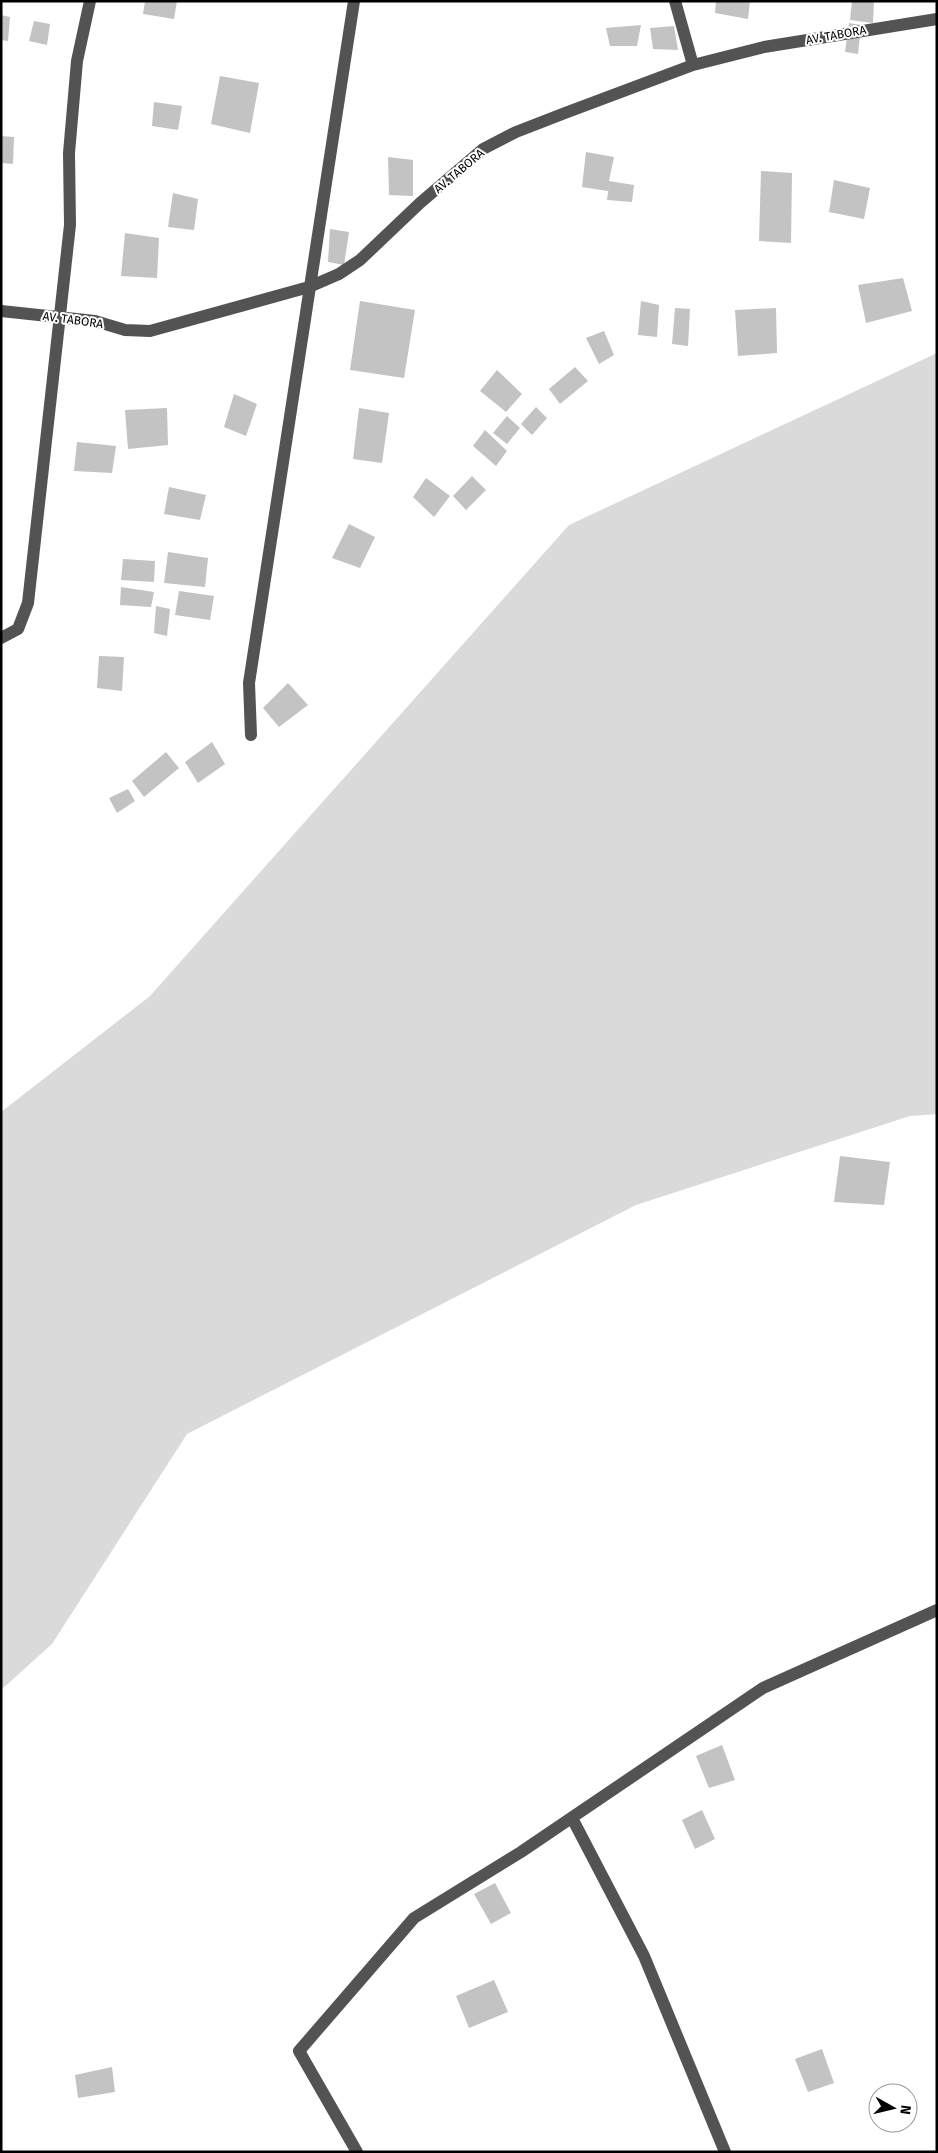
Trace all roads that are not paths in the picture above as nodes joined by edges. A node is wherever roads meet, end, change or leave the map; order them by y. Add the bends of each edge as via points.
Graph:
1 (90, 1) edge
2 (354, 1) edge
3 (675, 1) edge
4 (937, 20) edge
5 (693, 65) junction
6 (309, 288) junction
7 (1, 311) edge
8 (59, 317) junction
9 (1, 638) edge
10 (251, 735) dead end
11 (937, 1610) edge
12 (572, 1818) junction
13 (357, 2152) edge
14 (726, 2152) edge

1 - 8 street via 77,62 69,154 70,225
2 - 6 street
3 - 5 street
4 - 5 street, AV. TABORA via 764,47
5 - 6 street, AV. TABORA via 516,132 483,149 360,260
6 - 8 street, AV. TABORA via 150,331 125,330 95,321
6 - 10 street via 249,684
7 - 8 street, AV. TABORA
8 - 9 street via 28,603 18,629
11 - 12 street via 763,1688
12 - 13 street via 414,1918 299,2051
12 - 14 street via 644,1956

